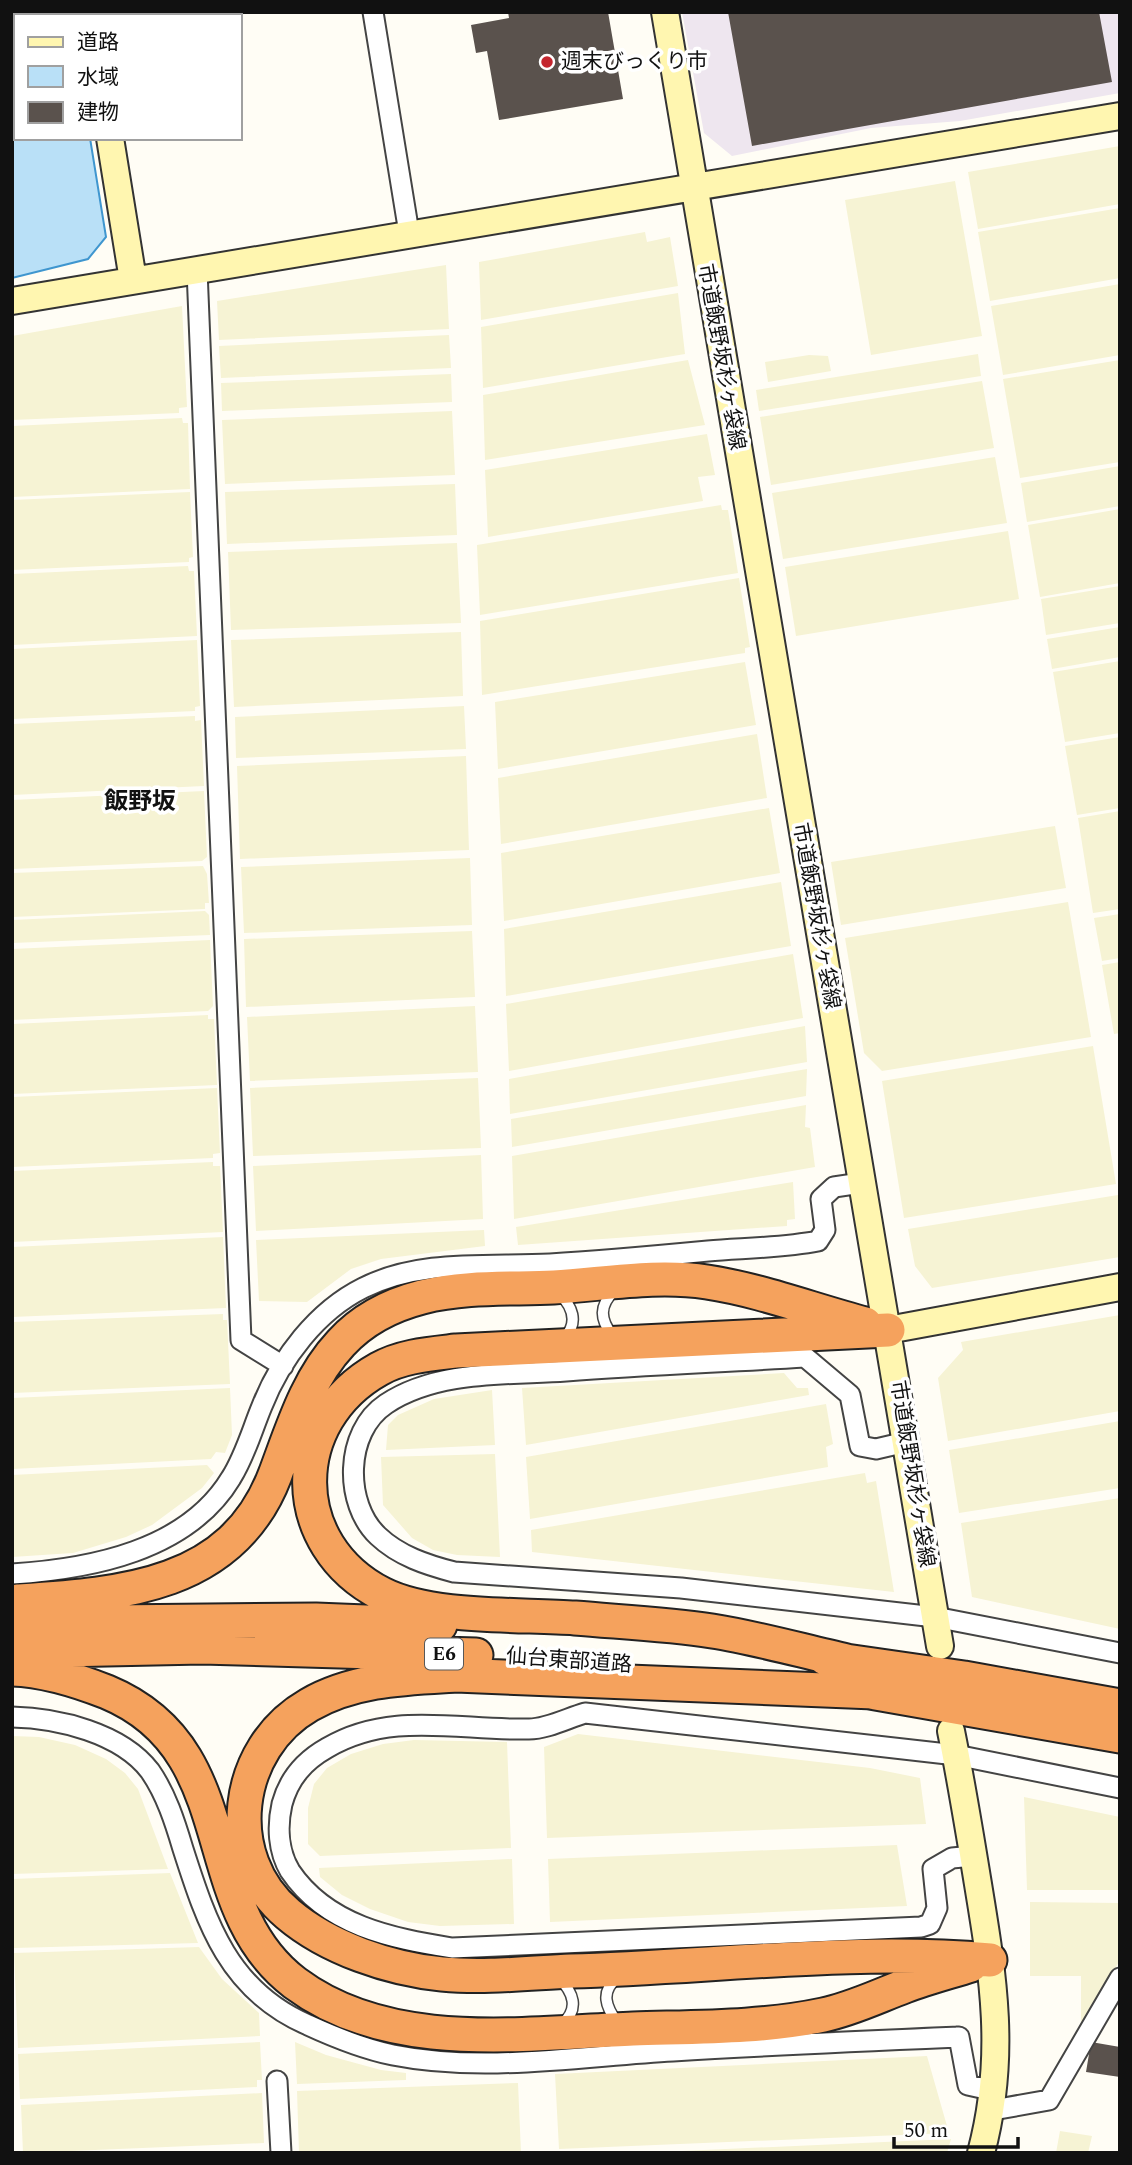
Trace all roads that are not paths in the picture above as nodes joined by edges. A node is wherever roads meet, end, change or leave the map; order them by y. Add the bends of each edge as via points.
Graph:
1 (373, 12) edge
2 (665, 12) edge
3 (1120, 116) edge
4 (110, 140) edge
5 (692, 185) junction
6 (409, 233) junction
7 (197, 270) junction
8 (133, 280) junction
9 (12, 301) edge
10 (861, 1182) junction
11 (624, 1283) junction
12 (549, 1287) junction
13 (1120, 1287) edge
14 (888, 1330) junction
15 (619, 1344) junction
16 (551, 1348) junction
17 (283, 1366) junction
18 (906, 1441) junction
19 (12, 1574) edge
20 (12, 1602) edge
21 (935, 1618) junction
22 (12, 1623) edge
23 (940, 1646) dead end
24 (12, 1651) edge
25 (1120, 1653) edge
26 (847, 1661) junction
27 (12, 1669) edge
28 (874, 1692) junction
29 (1120, 1706) edge
30 (12, 1717) edge
31 (1120, 1736) edge
32 (954, 1743) junction
33 (1120, 1788) edge
34 (973, 1856) junction
35 (990, 1960) junction
36 (635, 1969) junction
37 (550, 1972) junction
38 (1120, 1978) edge
39 (626, 2029) junction
40 (543, 2033) junction
41 (278, 2081) dead end
42 (994, 2100) junction
43 (281, 2153) edge
44 (981, 2153) edge

1 - 6 street
2 - 5 street, 市道飯野坂杉ヶ袋線
3 - 5 street
4 - 8 street
5 - 6 street
5 - 10 street, 市道飯野坂杉ヶ袋線
6 - 7 street
7 - 8 street
7 - 17 street via 242,1340
8 - 9 street
10 - 14 street, 市道飯野坂杉ヶ袋線
10 - 17 street via 834,1187 821,1199 825,1230 818,1241 552,1264 428,1268 377,1281 337,1302 301,1339
11 - 12 highway
11 - 14 highway via 674,1279 719,1284
11 - 15 lane via 606,1299 602,1310 603,1320
12 - 16 lane via 568,1303 573,1323 563,1340
12 - 20 highway via 434,1294 397,1305 361,1324 315,1379 269,1491 254,1516 241,1534 206,1562 117,1592
13 - 14 street
14 - 15 highway
14 - 18 street, 市道飯野坂杉ヶ袋線
15 - 16 highway
16 - 26 highway via 456,1351 403,1360 381,1368 341,1397 314,1444 310,1496 316,1522 343,1565 384,1595 432,1609 712,1631
17 - 19 street via 232,1477 200,1516 121,1556 79,1568
18 - 21 street, 市道飯野坂杉ヶ袋線
18 - 21 street via 876,1449 860,1446 850,1395 805,1357 495,1376 426,1385 383,1406 362,1436 354,1458 354,1484 358,1504 376,1535 418,1562 454,1572 681,1588
21 - 23 street, 市道飯野坂杉ヶ袋線
21 - 25 street
22 - 26 highway, 仙台東部道路 / E6 via 304,1620 478,1626 712,1644
24 - 28 highway, 仙台東部道路 / E6 via 202,1647 463,1654 590,1661
26 - 29 highway, 仙台東部道路 / E6
27 - 40 highway via 89,1685 121,1698 166,1731 184,1753 208,1804 224,1865 247,1924 268,1956 295,1983 341,2007 400,2026 456,2035
28 - 31 highway, 仙台東部道路 / E6
28 - 37 highway via 578,1678 402,1678 329,1695 277,1732 248,1783 243,1826 260,1882 287,1913 323,1938 395,1965 441,1974
30 - 42 street via 47,1720 93,1733 114,1742 149,1770 169,1809 204,1915 228,1960 278,2009 306,2025 391,2055 492,2062 959,2037 968,2085
32 - 33 street
32 - 34 street
32 - 34 street via 586,1713 533,1729 382,1726 338,1741 297,1771 286,1792 278,1832 288,1867 304,1891 325,1908 358,1926 452,1948 921,1927 930,1924 937,1908 933,1869 952,1858
34 - 35 street
35 - 36 highway via 926,1955
35 - 39 highway via 825,2015
35 - 42 street via 996,2022
36 - 37 highway
36 - 39 lane via 611,1983 606,1993 610,2012
37 - 40 lane via 567,1987 574,2006 567,2020
38 - 42 street via 1048,2100
39 - 40 highway
41 - 43 street
42 - 44 street

